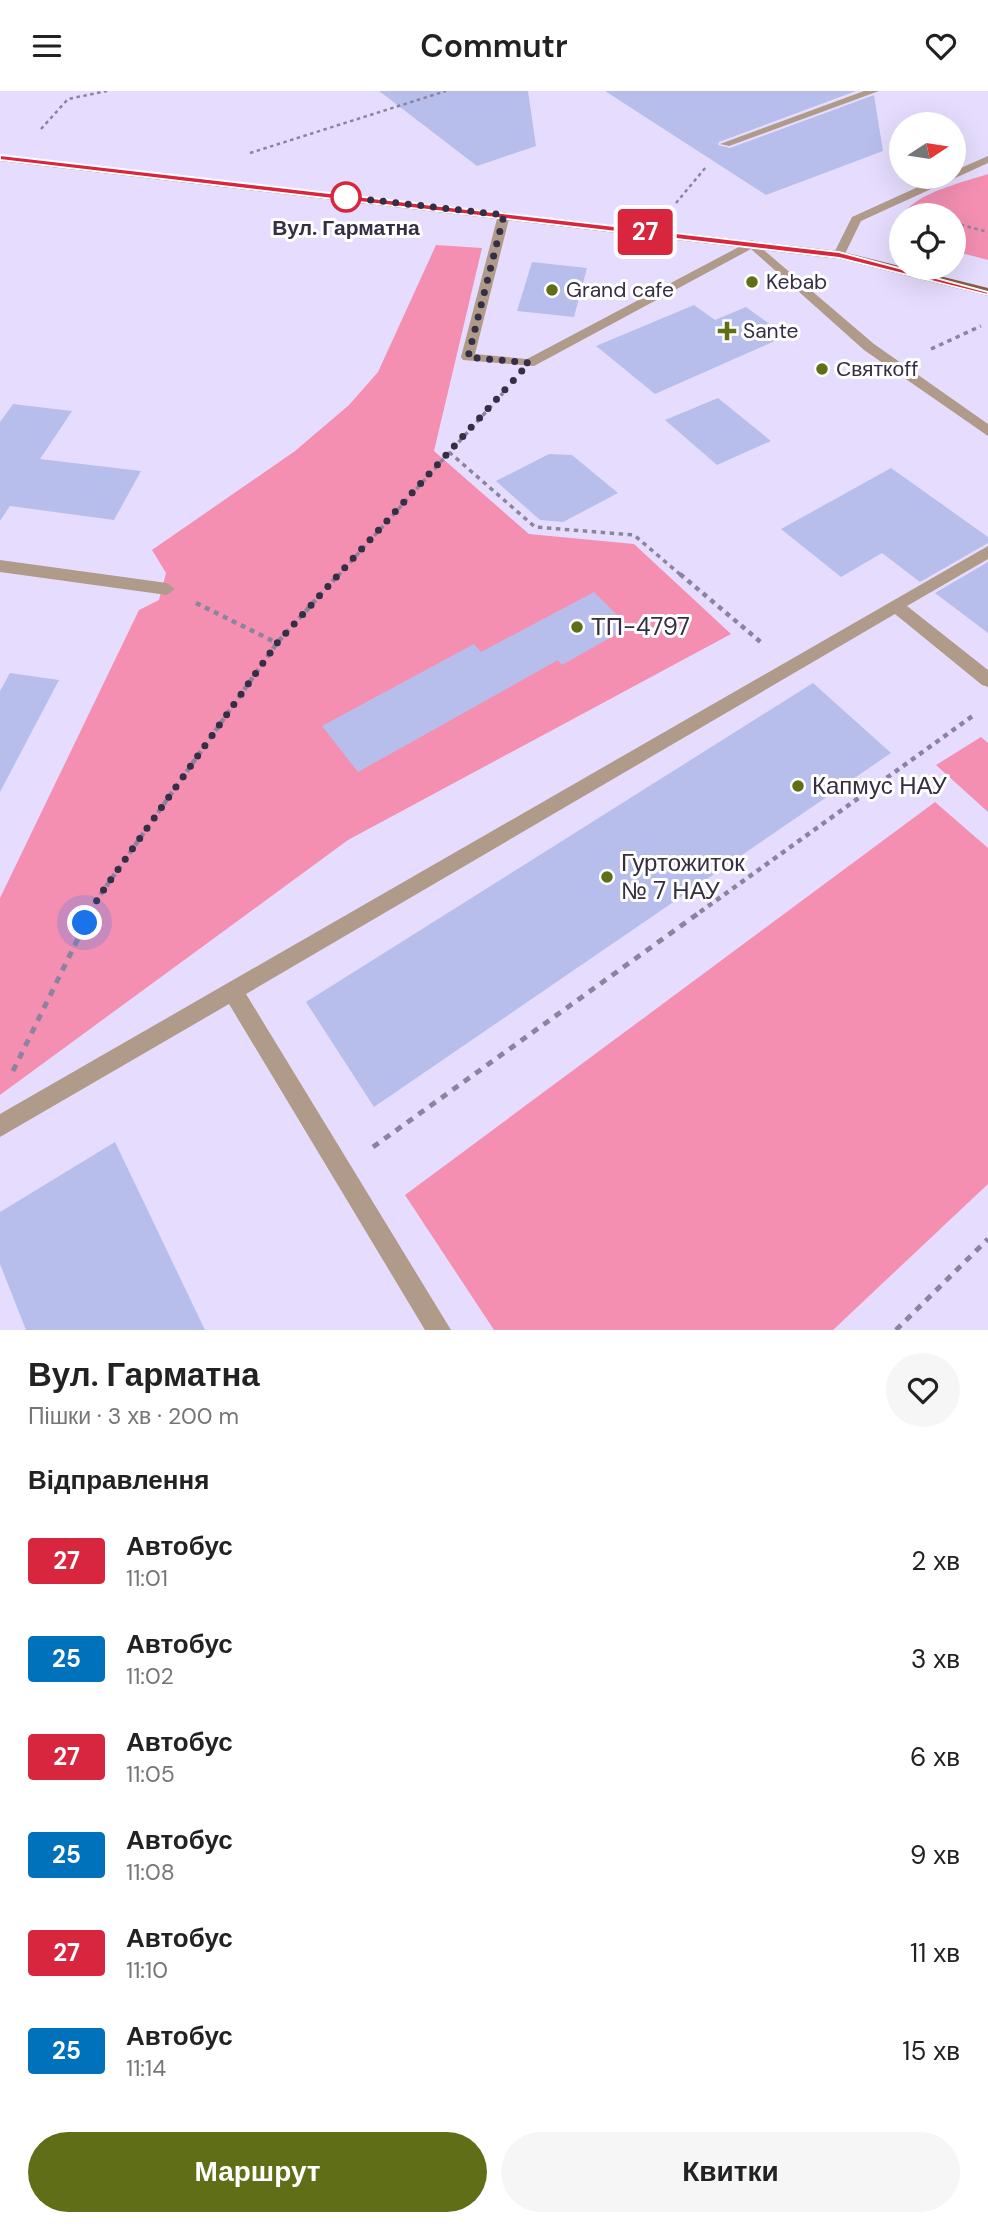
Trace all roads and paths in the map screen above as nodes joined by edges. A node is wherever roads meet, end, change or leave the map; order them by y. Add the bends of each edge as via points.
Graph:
1 (107, 91) edge
2 (446, 91) edge
3 (874, 91) edge
4 (38, 132) dead end
5 (725, 144) joint
6 (241, 155) dead end
7 (0, 158) edge
8 (986, 161) edge
9 (966, 170) edge
10 (922, 189) edge
11 (674, 207) dead end
12 (504, 215) junction
13 (966, 226) edge
14 (988, 232) edge
15 (752, 244) junction
16 (839, 255) junction
17 (988, 292) edge
18 (988, 323) edge
19 (529, 363) junction
20 (896, 366) junction
21 (988, 431) edge
22 (449, 452) junction
23 (988, 552) edge
24 (0, 566) edge
25 (167, 589) joint
26 (896, 605) junction
27 (277, 643) junction
28 (790, 667) junction
29 (988, 680) edge
30 (977, 713) dead end
31 (232, 991) junction
32 (12, 1073) dead end
33 (0, 1126) edge
34 (341, 1170) junction
35 (988, 1239) edge
36 (439, 1330) edge
37 (897, 1330) edge

1 - 4 path via 68,99
2 - 6 path
3 - 5 street
5 - 11 path
7 - 12 main road
8 - 9 street
10 - 16 street via 856,219
12 - 15 main road
12 - 19 street via 468,357
13 - 14 path
15 - 16 main road
15 - 19 street
15 - 20 street
16 - 17 main road
18 - 20 path
19 - 22 path
20 - 21 street
22 - 27 path
22 - 28 path via 535,527 635,534
23 - 26 street
24 - 25 street
25 - 27 path
26 - 28 street
26 - 29 street
27 - 32 path via 98,898
28 - 31 street
30 - 34 path
31 - 33 street
31 - 34 street
34 - 36 street
35 - 37 path

